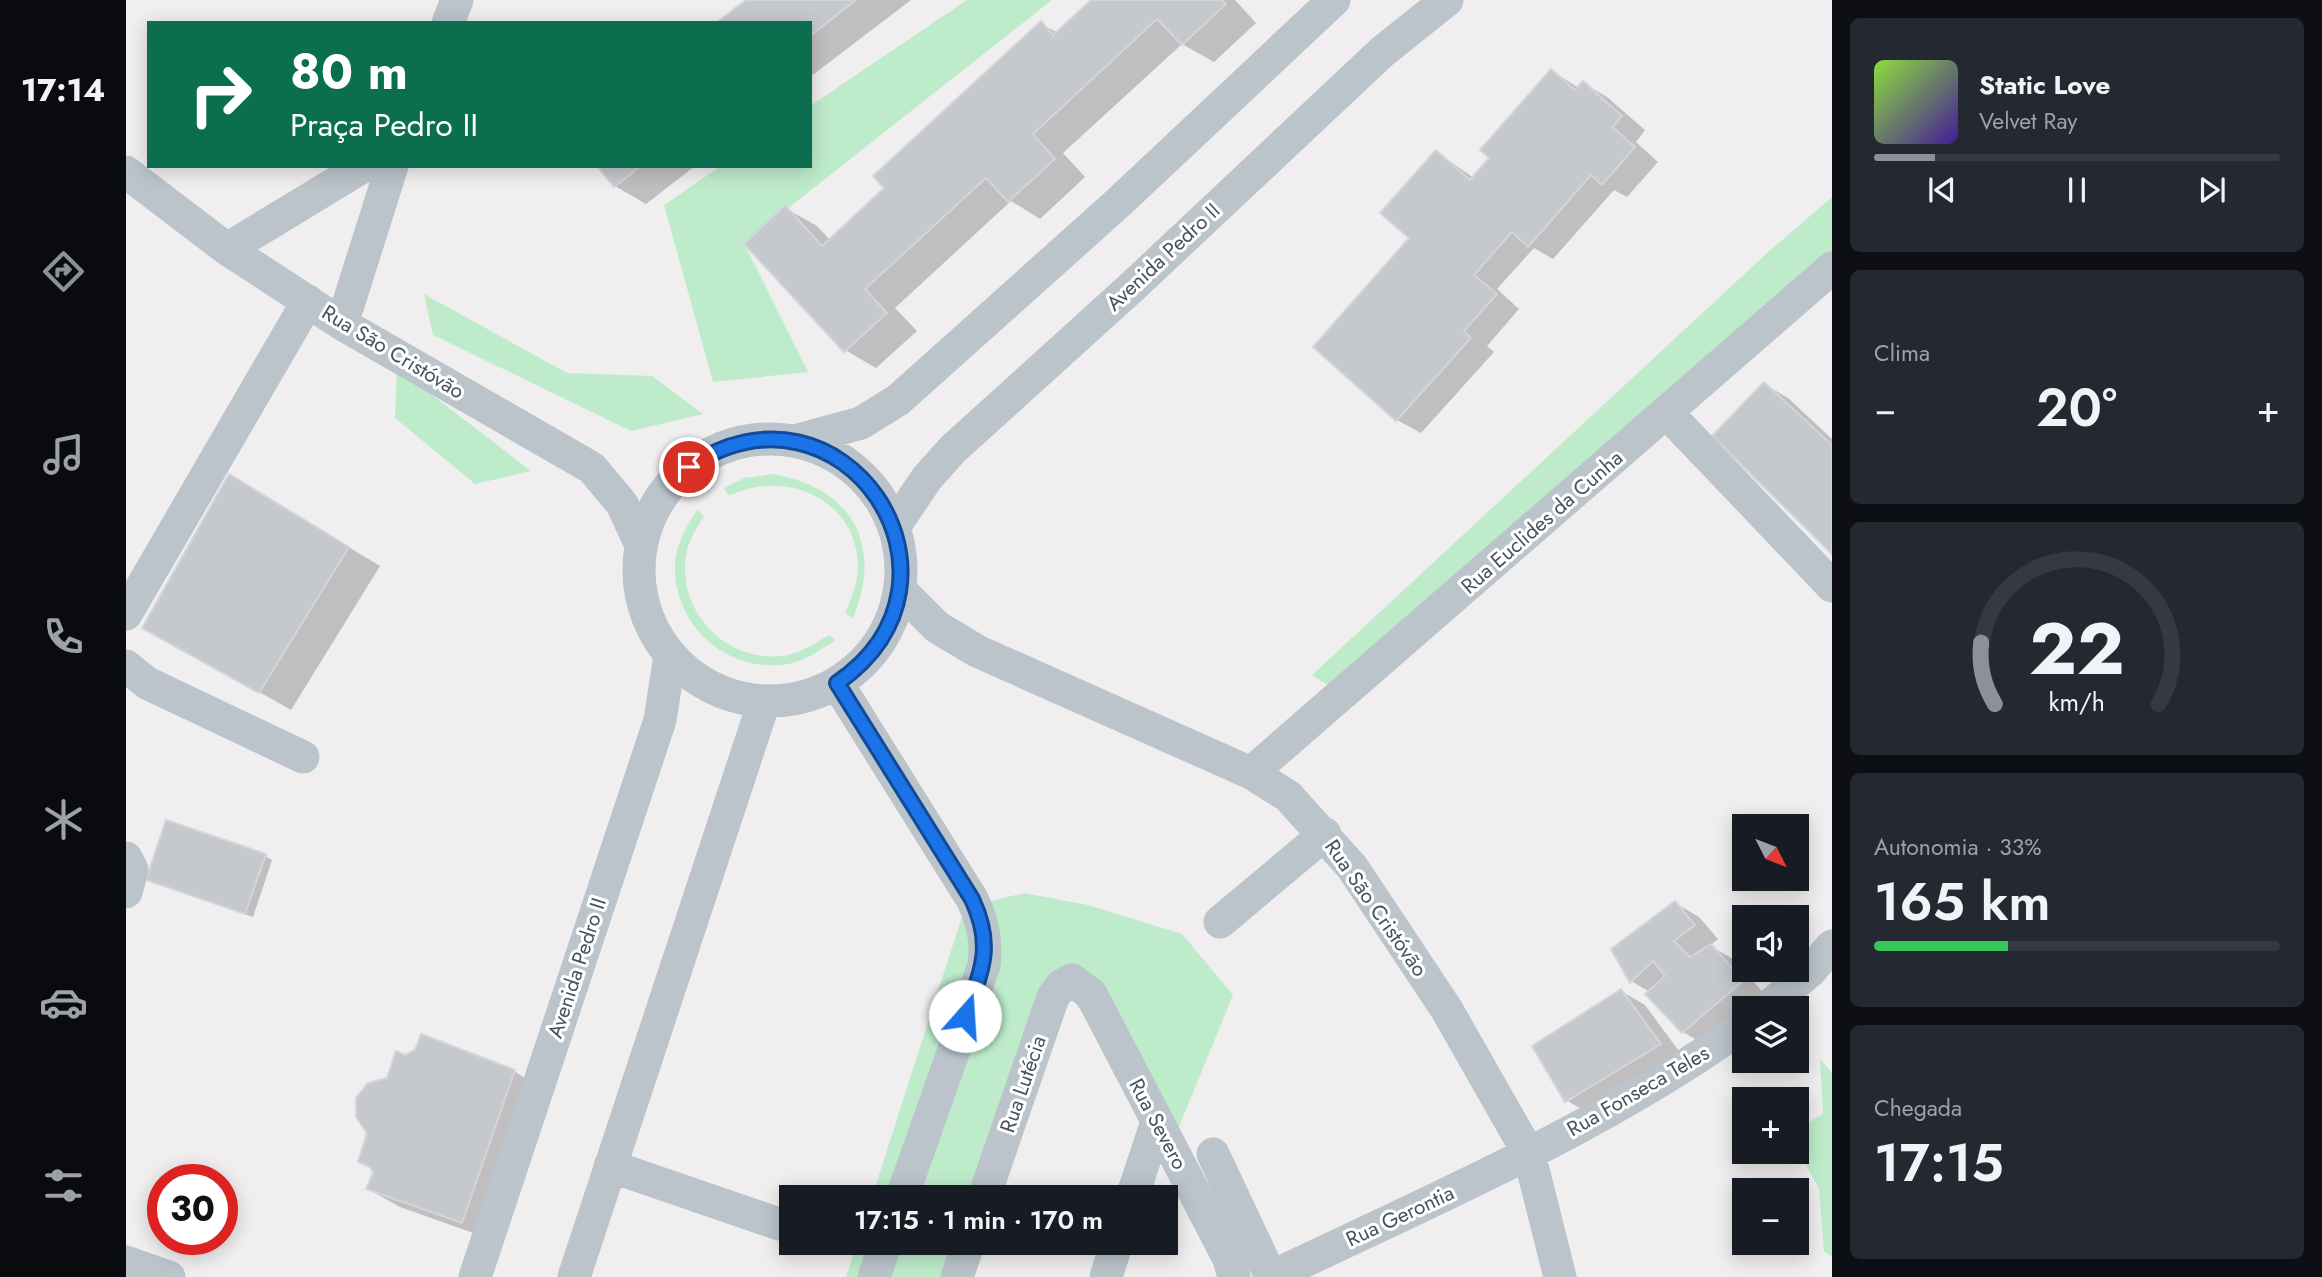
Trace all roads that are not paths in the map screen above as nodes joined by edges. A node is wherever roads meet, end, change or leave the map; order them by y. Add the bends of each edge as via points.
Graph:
1 (457, 0) edge
2 (1334, 0) edge
3 (1447, 0) edge
4 (449, 21) edge
5 (361, 168) edge
6 (392, 168) edge
7 (126, 173) edge
8 (228, 249) junction
9 (1832, 268) edge
10 (308, 301) junction
11 (342, 324) junction
12 (1667, 413) junction
13 (794, 441) junction
14 (894, 527) junction
15 (641, 545) junction
16 (1832, 586) edge
17 (900, 590) junction
18 (126, 614) edge
19 (670, 656) junction
20 (126, 666) edge
21 (837, 683) junction
22 (764, 702) junction
23 (303, 757) dead end
24 (1251, 774) junction
25 (1325, 834) junction
26 (126, 858) edge
27 (126, 892) edge
28 (1220, 922) dead end
29 (1832, 946) edge
30 (1072, 980) joint
31 (1781, 996) edge
32 (1732, 1034) edge
33 (1157, 1122) junction
34 (1213, 1154) dead end
35 (1529, 1154) junction
36 (610, 1166) junction
37 (906, 1185) edge
38 (988, 1185) edge
39 (1136, 1185) edge
40 (779, 1223) dead end
41 (882, 1255) edge
42 (965, 1255) edge
43 (1113, 1255) edge
44 (126, 1262) edge
45 (169, 1277) edge
46 (475, 1277) edge
47 (574, 1277) edge
48 (874, 1277) edge
49 (957, 1277) edge
50 (1106, 1277) edge
51 (1234, 1277) edge
52 (1271, 1277) edge
53 (1560, 1277) edge

1 - 4 street
2 - 13 street via 898,400 853,426
3 - 14 street, Avenida Pedro II via 1382,52 953,449
5 - 8 street
6 - 11 street
7 - 8 street, Rua São Cristóvão
8 - 10 street, Rua São Cristóvão
9 - 12 street, Rua Euclides da Cunha
10 - 11 street, Rua São Cristóvão
10 - 18 street
11 - 15 street, Rua São Cristóvão via 592,468 622,503
12 - 16 street
12 - 24 street, Rua Euclides da Cunha
13 - 14 street via 848,464 881,500
13 - 15 street via 744,442 689,467 669,487
14 - 17 street
15 - 19 street via 642,598 654,633
17 - 21 street via 880,641
17 - 24 street, Rua São Cristóvão via 937,627 977,651
19 - 22 street via 716,690
19 - 46 street, Avenida Pedro II via 660,720
20 - 23 street via 148,683
21 - 22 street via 809,696
21 - 37 street via 983,922 984,965
22 - 36 street
24 - 25 street, Rua São Cristóvão via 1287,796
25 - 28 street
25 - 35 street, Rua São Cristóvão via 1447,1010
26 - 27 street via 132,870
29 - 31 street
30 - 33 street, Rua Severo via 1091,994
30 - 38 street, Rua Lutécia via 1053,997
32 - 35 street, Rua Fonseca Teles via 1690,1064
33 - 39 street
33 - 51 street, Rua Severo via 1229,1259
34 - 52 street, Rua Gerontia
35 - 52 street, Rua Gerontia
35 - 53 street, Rua São Cristóvão
36 - 40 street
36 - 47 street
41 - 48 street
42 - 49 street
43 - 50 street
44 - 45 street

